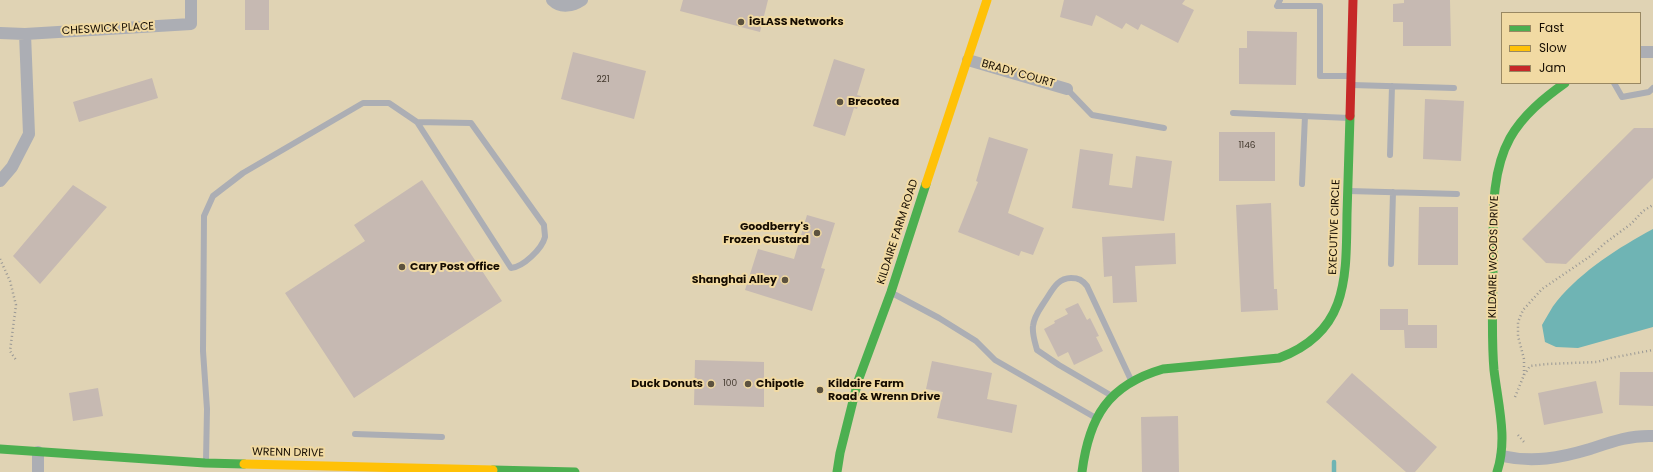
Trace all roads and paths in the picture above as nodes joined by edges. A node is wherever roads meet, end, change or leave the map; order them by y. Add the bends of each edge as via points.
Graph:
1 (191, 0) edge
2 (552, 0) edge
3 (582, 0) edge
4 (987, 0) edge
5 (1280, 0) edge
6 (1353, 0) edge
7 (0, 33) edge
8 (25, 34) junction
9 (1641, 52) edge
10 (1653, 52) edge
11 (968, 60) junction
12 (1352, 76) junction
13 (1565, 84) edge
14 (1615, 84) edge
15 (1351, 85) junction
16 (1392, 86) junction
17 (1454, 88) dead end
18 (1653, 88) edge
19 (1067, 89) joint
20 (1233, 113) dead end
21 (1305, 116) junction
22 (1350, 118) junction
23 (417, 122) junction
24 (1164, 128) dead end
25 (1390, 156) dead end
26 (0, 181) edge
27 (1302, 184) dead end
28 (1348, 191) junction
29 (1393, 192) junction
30 (1457, 194) dead end
31 (1653, 205) edge
32 (0, 259) edge
33 (1391, 264) dead end
34 (890, 292) junction
35 (1653, 350) edge
36 (16, 360) dead end
37 (1524, 375) junction
38 (1132, 382) junction
39 (1112, 396) junction
40 (1515, 402) dead end
41 (1096, 418) junction
42 (355, 434) dead end
43 (1517, 434) dead end
44 (1653, 436) edge
45 (442, 437) dead end
46 (1524, 442) dead end
47 (0, 449) edge
48 (38, 452) junction
49 (1502, 456) junction
50 (205, 468) edge
51 (416, 470) edge
52 (38, 472) edge
53 (545, 472) edge
54 (576, 472) edge
55 (836, 472) edge
56 (1082, 472) edge
57 (1497, 472) edge

1 - 8 street, CHESWICK PLACE via 191,24
2 - 3 street via 563,6 575,5
4 - 11 street, KILDAIRE FARM ROAD
5 - 12 lane via 1277,6 1320,6 1320,76
6 - 12 street, EXECUTIVE CIRCLE
7 - 8 street, CHESWICK PLACE
8 - 26 street via 29,134 12,167
9 - 10 street
11 - 19 street, BRADY COURT
11 - 34 street, KILDAIRE FARM ROAD
12 - 15 street, EXECUTIVE CIRCLE
13 - 49 street, KILDAIRE WOODS DRIVE via 1541,102 1514,129 1503,149 1498,168 1495,187 1492,339 1503,440
14 - 18 lane via 1622,97 1649,92
15 - 16 lane
15 - 22 street, EXECUTIVE CIRCLE
16 - 17 lane
16 - 25 lane
19 - 24 lane via 1092,115
20 - 21 lane
21 - 22 lane
21 - 27 lane
22 - 28 street, EXECUTIVE CIRCLE
23 - 23 lane via 471,123 544,225 545,238 538,252 516,268 511,268
23 - 50 lane via 389,103 363,103 243,173 212,196 204,216 203,351 207,409
28 - 29 lane
28 - 38 street, EXECUTIVE CIRCLE via 1345,281 1337,309 1322,331 1313,339 1280,358 1163,369 1150,372
29 - 30 lane
29 - 33 lane
31 - 37 path via 1592,255 1542,289 1523,310 1518,322 1518,336 1524,359
32 - 36 path via 10,281 16,305 10,352
34 - 41 lane via 939,318 976,341 995,360
34 - 55 street, KILDAIRE FARM ROAD via 858,381
35 - 37 path via 1597,362 1530,366
37 - 40 path
38 - 39 street, EXECUTIVE CIRCLE
38 - 39 lane via 1087,286 1078,278 1067,278 1058,282 1036,315 1033,334 1037,350
39 - 41 street, EXECUTIVE CIRCLE
41 - 56 street, EXECUTIVE CIRCLE
42 - 45 lane
43 - 46 path
44 - 49 street via 1629,437 1549,458 1520,460
47 - 48 street, WRENN DRIVE
48 - 50 street, WRENN DRIVE
48 - 52 street
49 - 57 street, KILDAIRE WOODS DRIVE
50 - 51 street, WRENN DRIVE
51 - 53 street, WRENN DRIVE
53 - 54 street, WRENN DRIVE

